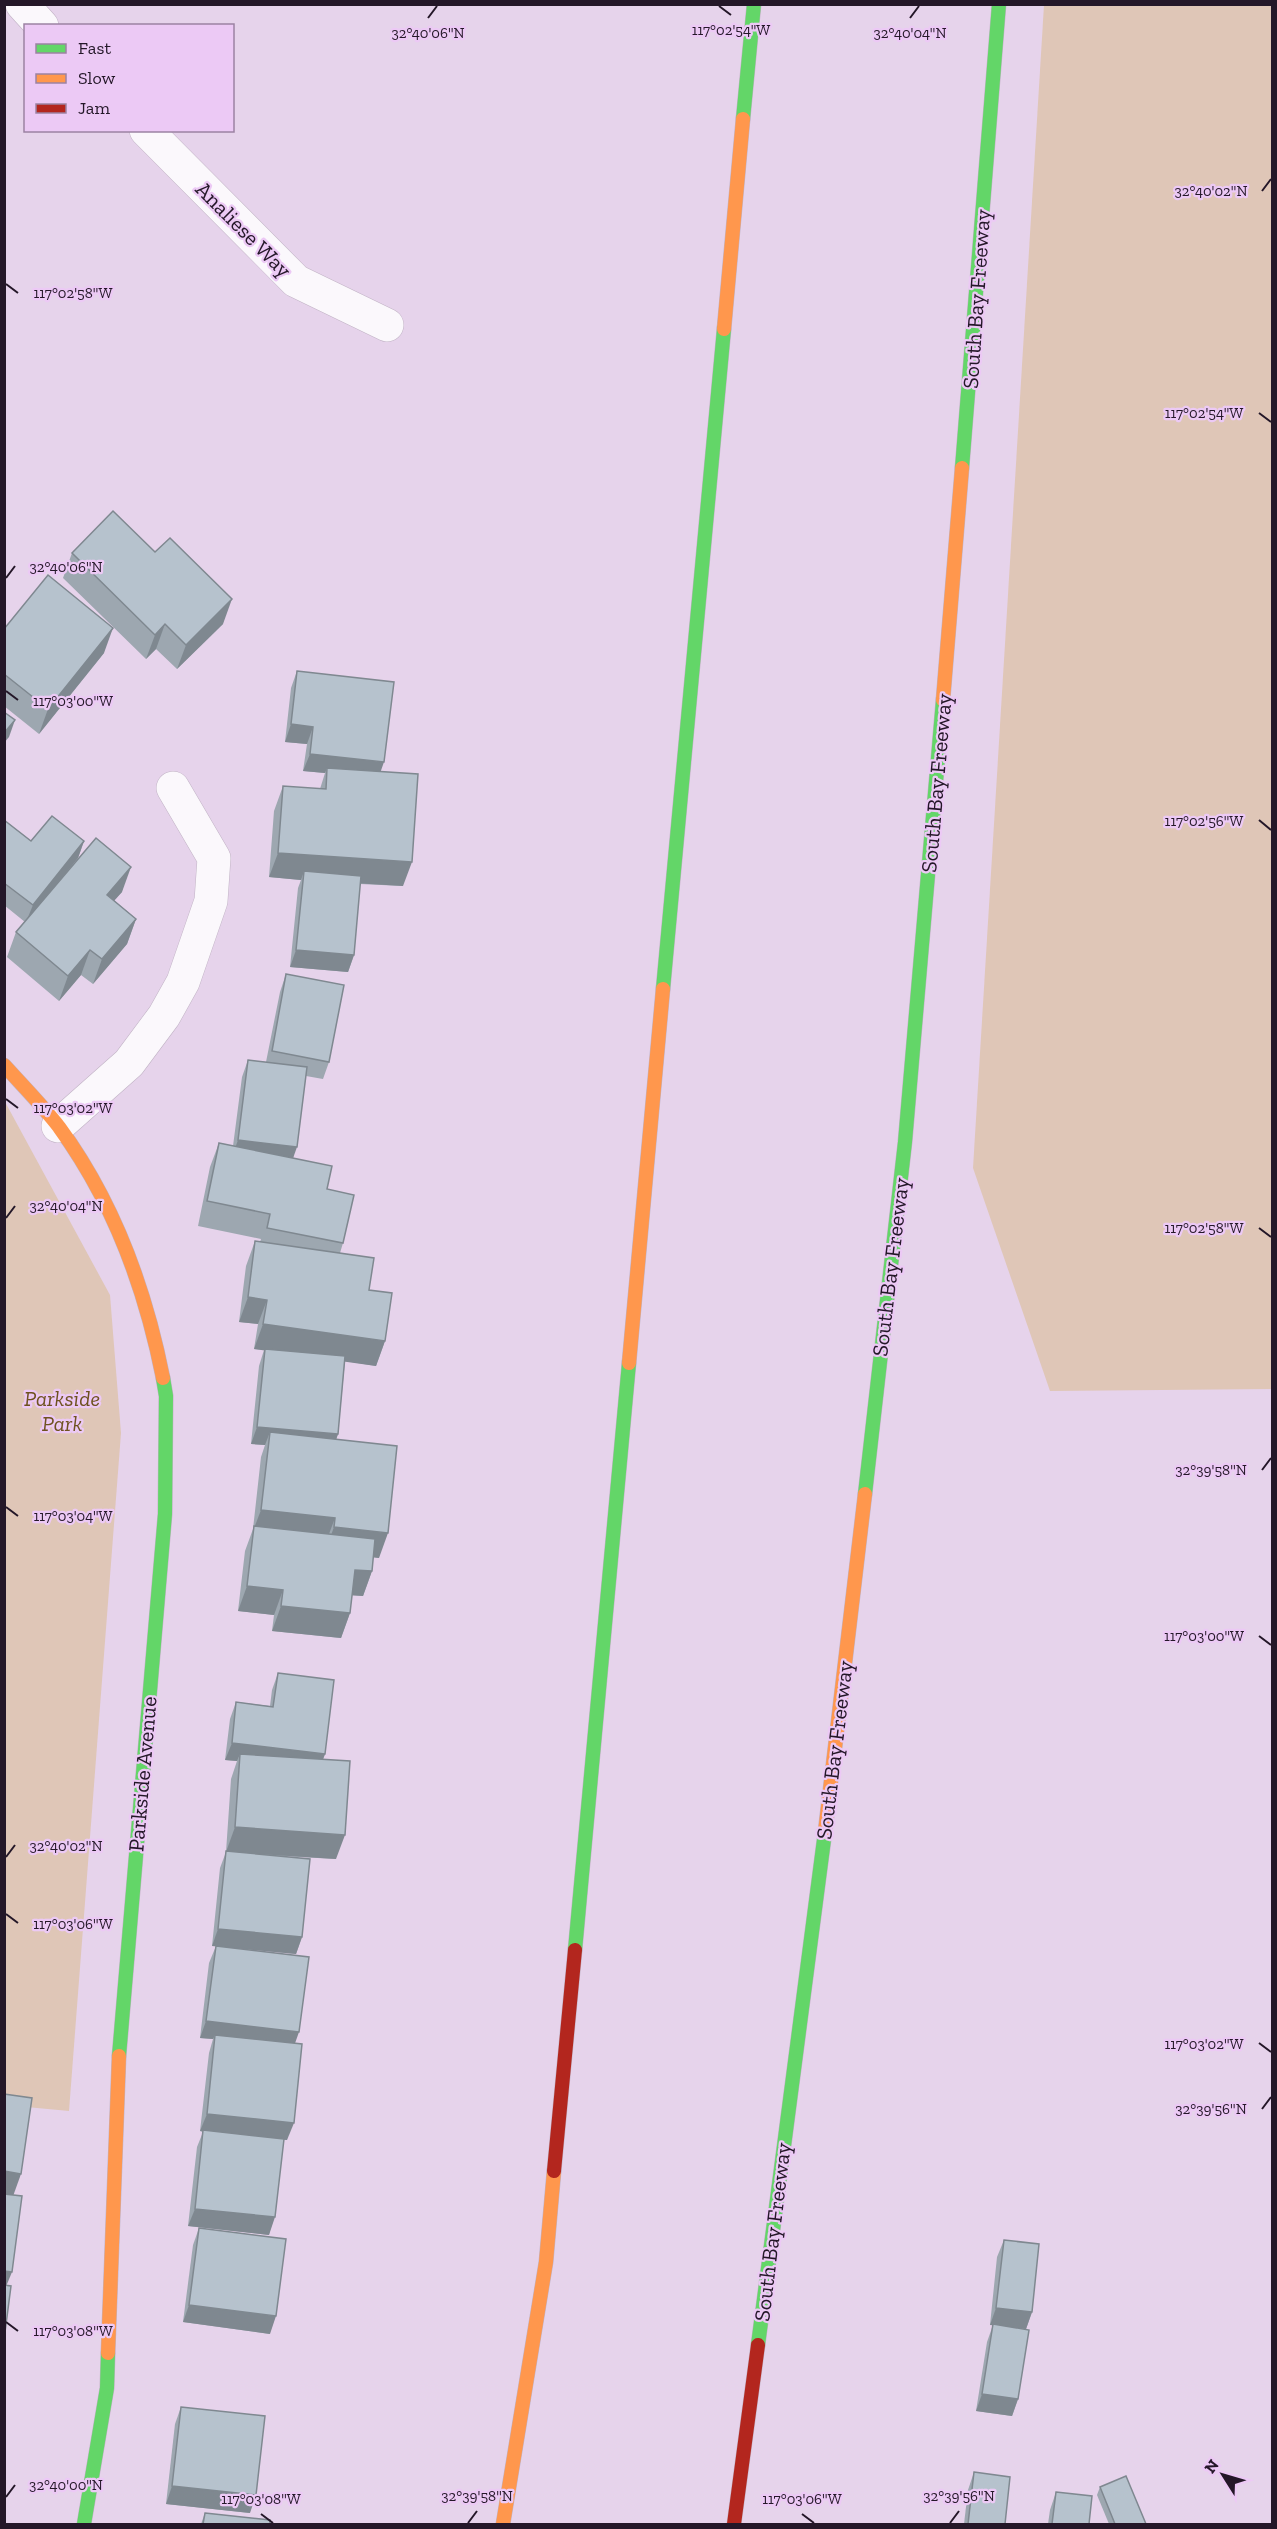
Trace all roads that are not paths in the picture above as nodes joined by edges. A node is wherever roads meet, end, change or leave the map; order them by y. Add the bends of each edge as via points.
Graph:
1 (22, 4) edge
2 (754, 4) edge
3 (999, 4) edge
4 (40, 24) edge
5 (148, 132) edge
6 (387, 326) dead end
7 (172, 788) dead end
8 (4, 1065) edge
9 (58, 1126) junction
10 (84, 2524) edge
11 (503, 2524) edge
12 (734, 2524) edge

1 - 4 street
2 - 11 main road via 546,2262
3 - 12 main road, South Bay Freeway via 905,1142 832,1779
5 - 6 street, Analiese Way via 296,281
7 - 9 street via 214,858 211,901 183,982 164,1016 129,1063
8 - 9 main road, Parkside Avenue
9 - 10 main road, Parkside Avenue via 118,1227 139,1281 166,1396 167,1449 165,1514 120,2023 107,2388

